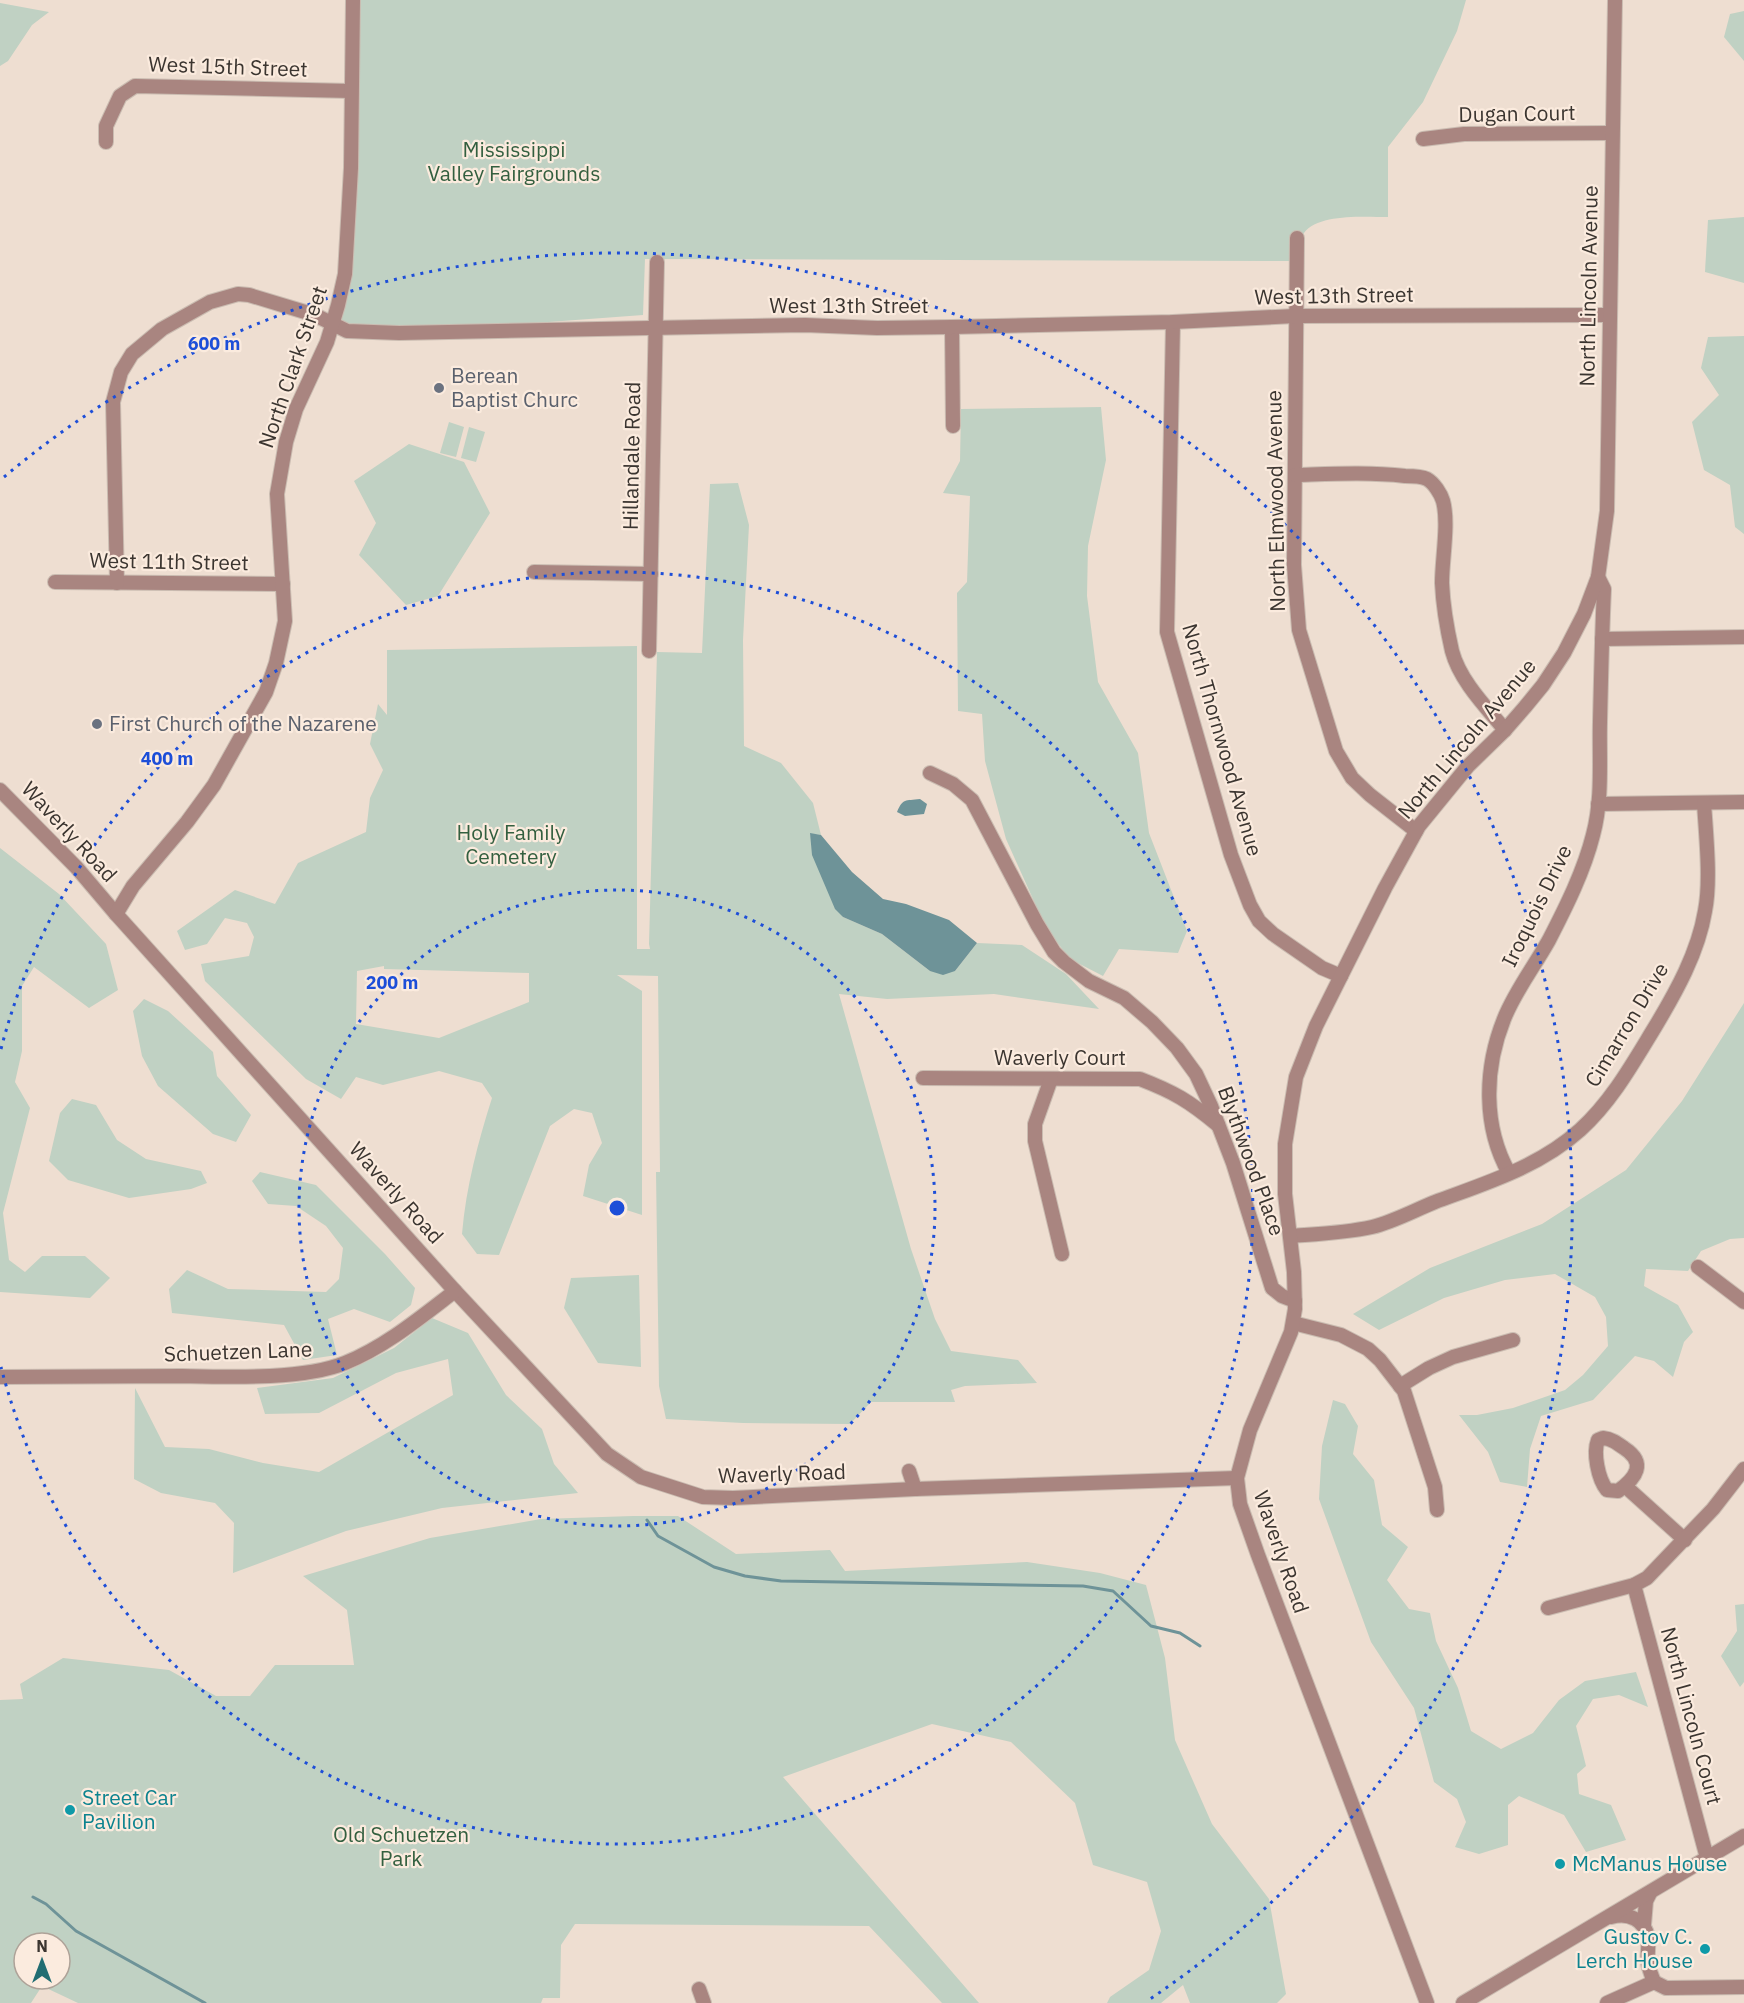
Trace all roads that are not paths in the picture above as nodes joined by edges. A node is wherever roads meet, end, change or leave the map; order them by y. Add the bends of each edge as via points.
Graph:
1 (354, 0) edge
2 (1615, 0) edge
3 (351, 91) junction
4 (1612, 133) junction
5 (1423, 139) dead end
6 (106, 142) dead end
7 (1297, 238) dead end
8 (657, 262) dead end
9 (1610, 315) junction
10 (1295, 316) junction
11 (1173, 322) junction
12 (333, 323) junction
13 (952, 327) junction
14 (656, 328) junction
15 (953, 426) dead end
16 (1295, 475) junction
17 (534, 572) dead end
18 (651, 574) junction
19 (1598, 577) junction
20 (55, 582) dead end
21 (117, 583) junction
22 (283, 584) junction
23 (1744, 637) edge
24 (1602, 639) junction
25 (650, 651) dead end
26 (1505, 730) junction
27 (930, 773) dead end
28 (0, 790) edge
29 (1744, 802) edge
30 (1704, 803) junction
31 (1598, 804) junction
32 (1416, 831) junction
33 (116, 914) junction
34 (1341, 976) junction
35 (923, 1078) dead end
36 (1051, 1078) junction
37 (1219, 1126) junction
38 (1509, 1173) junction
39 (1291, 1236) junction
40 (1062, 1254) dead end
41 (1698, 1266) dead end
42 (455, 1291) junction
43 (1295, 1301) junction
44 (1744, 1302) edge
45 (1293, 1323) junction
46 (1513, 1340) dead end
47 (0, 1377) edge
48 (1400, 1386) junction
49 (1744, 1469) edge
50 (909, 1471) dead end
51 (1237, 1478) junction
52 (1625, 1486) dead end
53 (915, 1489) junction
54 (1437, 1510) dead end
55 (1685, 1540) junction
56 (1634, 1585) junction
57 (1548, 1608) dead end
58 (1744, 1836) edge
59 (1707, 1858) junction
60 (1650, 1893) junction
61 (1609, 1918) junction
62 (1644, 1925) junction
63 (1654, 1982) junction
64 (1744, 1987) edge
65 (699, 1989) dead end
66 (704, 2003) edge
67 (1427, 2003) edge
68 (1463, 2003) edge
69 (1607, 2003) edge

1 - 3 street, North Clark Street
2 - 4 street, North Lincoln Avenue
3 - 6 street, West 15th Street via 135,86 120,96 106,126
3 - 12 street, North Clark Street via 345,274
4 - 5 street, Dugan Court via 1464,134
4 - 9 street, North Lincoln Avenue
7 - 10 street, North Elmwood Avenue
8 - 14 street, Hillandale Road
9 - 10 street, West 13th Street
9 - 19 street, North Lincoln Avenue via 1607,511
10 - 11 street, West 13th Street
10 - 16 street, North Elmwood Avenue
11 - 13 street, West 13th Street
11 - 34 street, North Thornwood Avenue via 1167,632 1231,855 1250,905 1273,934 1322,968
12 - 14 street, West 13th Street via 347,332 399,333
12 - 21 street, West 13th Street via 285,305 238,294 210,302 162,329 132,354 121,372 113,402
12 - 22 street, North Clark Street via 286,442 277,494
13 - 14 street, West 13th Street
13 - 15 street
14 - 18 street, Hillandale Road
16 - 26 street via 1415,477 1427,479 1438,491 1444,517 1442,583 1453,654 1480,701
16 - 32 street, North Elmwood Avenue via 1294,565 1299,630 1336,752 1352,778
17 - 18 street
18 - 25 street, Hillandale Road
19 - 24 street, Iroquois Drive via 1604,589
19 - 26 street, North Lincoln Avenue via 1564,653
20 - 21 street, West 11th Street
21 - 22 street, West 11th Street
22 - 33 street, North Clark Street via 285,621 276,663 260,702 214,785
23 - 24 street
24 - 31 street, Iroquois Drive
26 - 32 street, North Lincoln Avenue via 1468,766
27 - 37 street, Blythwood Place via 953,784 972,800 1054,952 1089,981 1124,998 1177,1048 1196,1074
28 - 33 street, Waverly Road
29 - 30 street
30 - 31 street
30 - 38 street, Cimarron Drive via 1706,908 1694,951 1669,1004 1624,1078 1599,1110 1555,1150
31 - 38 street, Iroquois Drive via 1581,872 1504,1018 1494,1047 1489,1077 1493,1131 1500,1158
32 - 34 street, North Lincoln Avenue
33 - 42 street, Waverly Road
34 - 39 street, North Lincoln Avenue via 1296,1077 1285,1144 1285,1194
35 - 36 street, Waverly Court
36 - 37 street, Waverly Court via 1140,1079 1171,1091
36 - 40 street via 1035,1124 1035,1141
37 - 43 street, Blythwood Place via 1272,1288
38 - 39 street, Cimarron Drive via 1374,1226
39 - 43 street, North Lincoln Avenue
41 - 44 street
42 - 47 street, Schuetzen Lane via 387,1341 345,1364 321,1370 217,1377
42 - 53 street, Waverly Road via 607,1454 641,1477 703,1497
43 - 45 street, North Lincoln Avenue
45 - 48 street via 1341,1335 1368,1349
45 - 51 street, North Lincoln Avenue via 1250,1430
46 - 48 street via 1453,1357
48 - 54 street via 1435,1487
49 - 55 street
50 - 53 street
51 - 53 street, Waverly Road
51 - 67 street, Waverly Road via 1240,1504 1258,1555
52 - 55 street
55 - 56 street via 1647,1578
56 - 57 street
56 - 59 street, North Lincoln Court
58 - 59 street
59 - 60 street
60 - 61 street
60 - 62 street
61 - 62 street via 1626,1916
61 - 68 street
62 - 63 street
63 - 64 street via 1666,1989
63 - 69 street
65 - 66 street

